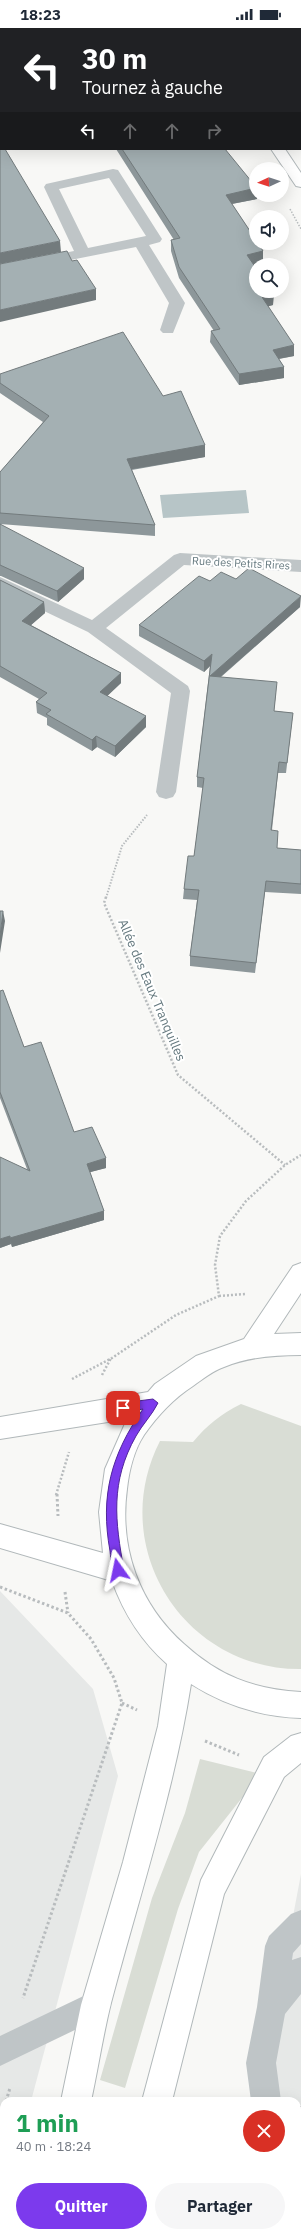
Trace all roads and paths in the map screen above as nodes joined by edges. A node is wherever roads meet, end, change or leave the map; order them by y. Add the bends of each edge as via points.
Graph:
1 (279, 150) edge
2 (301, 183) edge
3 (288, 206) dead end
4 (301, 228) edge
5 (140, 242) junction
6 (83, 253) junction
7 (0, 270) edge
8 (168, 330) dead end
9 (301, 566) edge
10 (0, 583) edge
11 (94, 628) junction
12 (166, 792) joint
13 (301, 1155) edge
14 (285, 1165) junction
15 (301, 1273) edge
16 (301, 1344) edge
17 (252, 1347) junction
18 (112, 1358) junction
19 (67, 1382) dead end
20 (153, 1403) junction
21 (79, 1415) junction
22 (0, 1428) edge
23 (0, 1536) edge
24 (60, 1554) junction
25 (118, 1570) junction
26 (0, 1587) edge
27 (68, 1613) junction
28 (181, 1661) junction
29 (122, 1703) junction
30 (301, 1705) edge
31 (171, 1726) junction
32 (301, 1746) edge
33 (274, 1767) junction
34 (301, 1924) edge
35 (301, 1971) edge
36 (22, 2002) dead end
37 (96, 2005) junction
38 (272, 2007) junction
39 (0, 2051) edge
40 (77, 2097) edge
41 (158, 2097) edge
42 (265, 2097) edge

1 - 2 main road
3 - 4 path
5 - 6 street
5 - 6 street via 155,239 113,173 50,187
5 - 8 street via 177,303
6 - 7 street
9 - 11 street, Rue des Petits Rires via 180,559
10 - 11 street
11 - 12 street via 181,690
12 - 14 path, Allée des Eaux Tranquilles via 122,846 104,903 178,1075
13 - 14 path
14 - 18 path via 246,1201 220,1236 215,1265 219,1296 176,1315
15 - 17 main road
16 - 17 main road
17 - 20 main road via 205,1363 174,1383
18 - 19 path
18 - 21 path
20 - 21 main road
20 - 25 main road via 132,1434 116,1472 111,1499 111,1527
21 - 22 main road
21 - 24 path via 56,1497
23 - 24 main road
24 - 25 main road
24 - 27 path
25 - 28 main road via 137,1611 159,1640
26 - 27 path
27 - 29 path via 91,1640 114,1678
28 - 30 main road via 206,1679 235,1693 285,1705
28 - 31 main road
29 - 31 path
29 - 36 path
31 - 33 path
31 - 37 main road via 137,1862
32 - 33 main road
33 - 41 main road via 211,1890
34 - 38 street via 280,1946
35 - 38 street
37 - 39 street
37 - 40 main road
38 - 42 street via 261,2063

